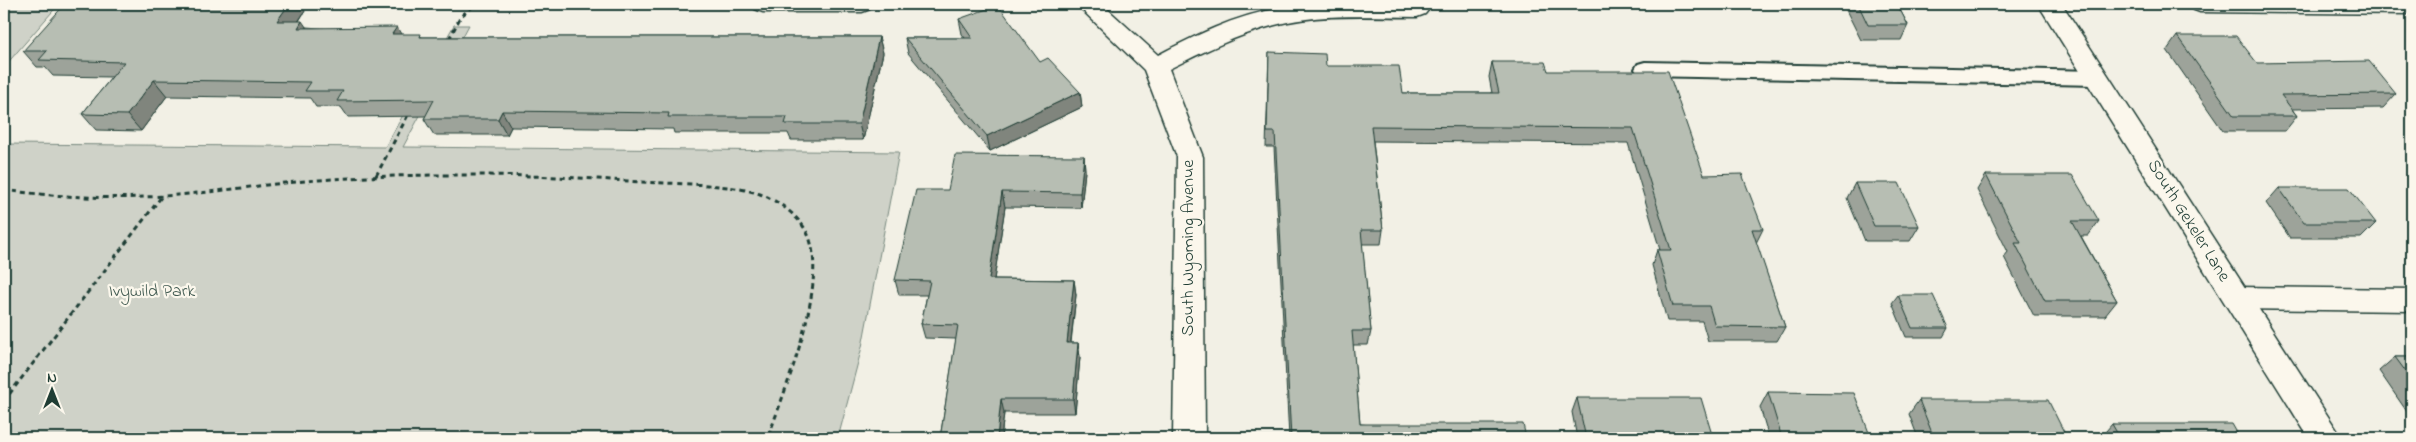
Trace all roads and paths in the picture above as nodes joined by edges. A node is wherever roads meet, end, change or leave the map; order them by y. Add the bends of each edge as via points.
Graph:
1 (476, 4) edge
2 (763, 4) edge
3 (862, 4) edge
4 (1088, 4) edge
5 (2050, 4) edge
6 (2200, 4) edge
7 (2412, 6) edge
8 (1417, 9) dead end
9 (448, 42) edge
10 (1155, 66) junction
11 (1645, 68) dead end
12 (2097, 78) junction
13 (412, 109) edge
14 (376, 177) junction
15 (4, 190) edge
16 (163, 196) junction
17 (2237, 298) junction
18 (2412, 300) edge
19 (4, 401) edge
20 (768, 438) edge
21 (1189, 438) edge
22 (2326, 438) edge

1 - 9 path via 461,16
2 - 3 street
4 - 10 street, South Wyoming Avenue
5 - 12 street, South Gekeler Lane
6 - 7 street
8 - 10 street via 1332,9 1274,17 1220,34
10 - 21 street, South Wyoming Avenue via 1190,157
11 - 12 lane
12 - 17 street, South Gekeler Lane
13 - 14 path
14 - 16 path
14 - 20 path via 500,175 597,179 734,189 776,201 801,224 814,251 814,265 810,298 798,345
15 - 16 path via 107,197
16 - 19 path
17 - 18 street
17 - 22 street, South Gekeler Lane

